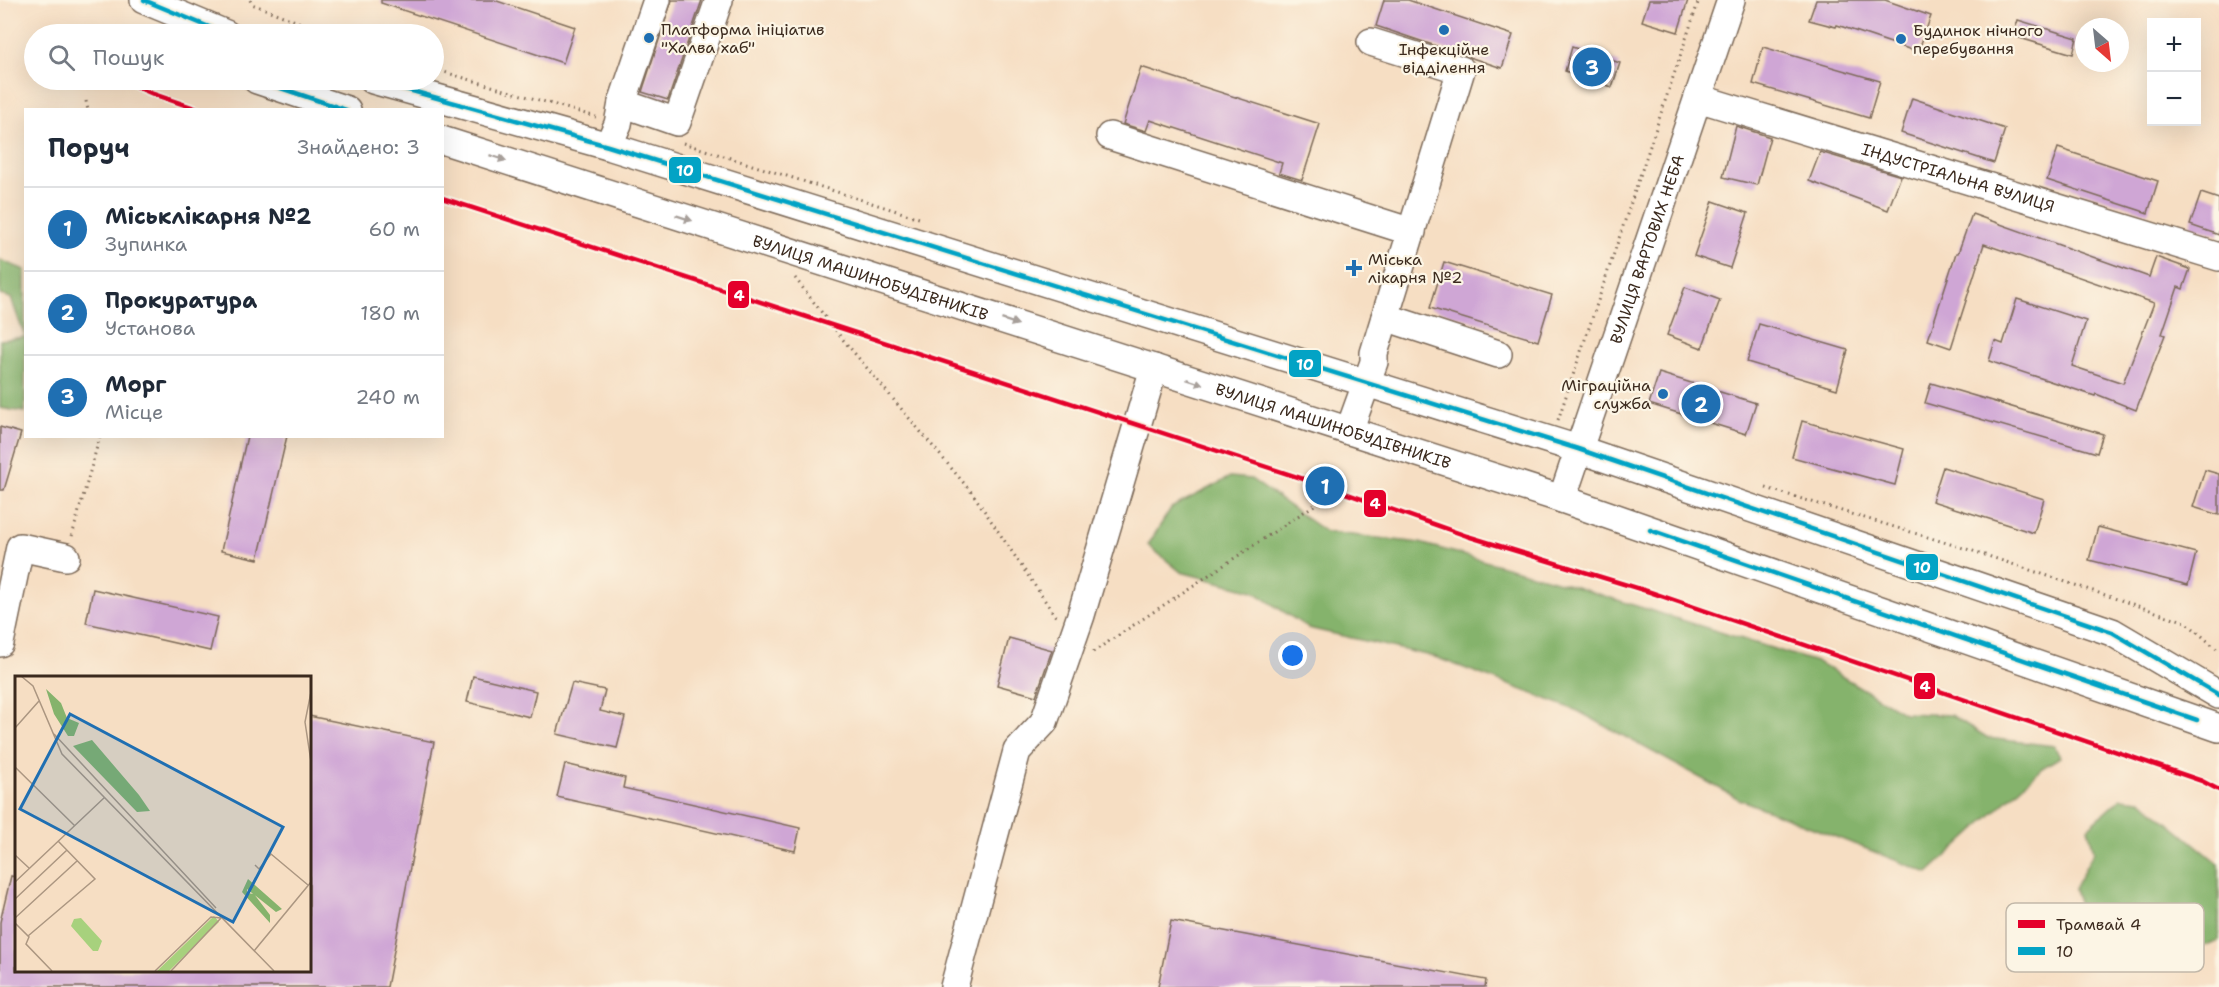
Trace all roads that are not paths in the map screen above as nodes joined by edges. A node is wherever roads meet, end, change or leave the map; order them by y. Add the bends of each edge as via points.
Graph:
1 (132, 0) edge
2 (144, 0) edge
3 (657, 0) edge
4 (719, 0) edge
5 (1731, 0) edge
6 (168, 24) edge
7 (202, 24) edge
8 (1371, 42) dead end
9 (287, 90) edge
10 (409, 90) edge
11 (1698, 98) junction
12 (622, 103) junction
13 (341, 108) edge
14 (1110, 136) dead end
15 (444, 141) edge
16 (608, 146) junction
17 (1412, 232) junction
18 (2219, 257) edge
19 (1385, 317) junction
20 (1498, 354) dead end
21 (1154, 368) junction
22 (1365, 382) junction
23 (1349, 431) junction
24 (1581, 441) junction
25 (1562, 499) junction
26 (66, 557) road end
27 (0, 643) edge
28 (2219, 695) edge
29 (2219, 728) edge
30 (954, 987) edge

1 - 6 street
2 - 7 street
3 - 12 street
4 - 12 street via 677,122
5 - 11 street, ВУЛИЦЯ ВАРТОВИХ НЕБА
8 - 17 street via 1461,70
9 - 13 street
10 - 16 street
11 - 18 street, ІНДУСТРІАЛЬНА ВУЛИЦЯ
11 - 24 street, ВУЛИЦЯ ВАРТОВИХ НЕБА
12 - 16 street
14 - 17 street
15 -> 21 street, ВУЛИЦЯ МАШИНОБУДІВНИКІВ
16 - 22 street
17 - 19 street
19 - 20 street
19 - 22 street
21 -> 23 street, ВУЛИЦЯ МАШИНОБУДІВНИКІВ
21 - 30 street via 1082,647 1044,722 1017,751
22 - 23 street
22 - 24 street
23 - 25 street, ВУЛИЦЯ МАШИНОБУДІВНИКІВ
24 - 25 street, ВУЛИЦЯ ВАРТОВИХ НЕБА
24 - 28 street via 2112,632
25 - 29 street, ВУЛИЦЯ МАШИНОБУДІВНИКІВ
26 - 27 street via 20,547

